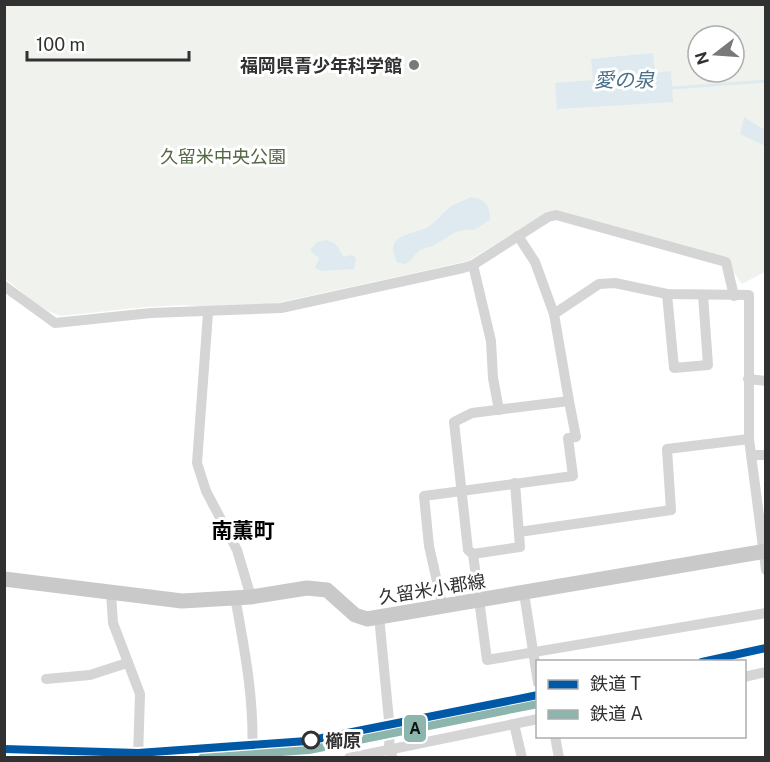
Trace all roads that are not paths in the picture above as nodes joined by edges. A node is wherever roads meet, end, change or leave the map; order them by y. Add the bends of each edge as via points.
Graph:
1 (518, 236) junction
2 (473, 265) junction
3 (4, 286) edge
4 (667, 294) junction
5 (703, 295) junction
6 (734, 296) junction
7 (208, 313) junction
8 (554, 314) junction
9 (748, 380) junction
10 (765, 381) edge
11 (569, 402) junction
12 (499, 410) junction
13 (749, 439) junction
14 (751, 455) junction
15 (765, 455) edge
16 (515, 483) junction
17 (461, 491) junction
18 (519, 532) junction
19 (764, 551) edge
20 (473, 554) junction
21 (765, 570) edge
22 (4, 579) edge
23 (111, 593) junction
24 (524, 593) junction
25 (236, 597) junction
26 (251, 597) junction
27 (481, 600) junction
28 (442, 608) junction
29 (765, 613) edge
30 (379, 616) junction
31 (532, 653) junction
32 (127, 663) junction
33 (765, 672) edge
34 (536, 677) edge
35 (746, 677) edge
36 (46, 679) dead end
37 (536, 719) edge
38 (514, 724) junction
39 (555, 738) edge
40 (391, 753) edge
41 (366, 755) edge
42 (138, 758) edge
43 (252, 758) edge
44 (349, 758) edge
45 (522, 758) edge
46 (559, 758) edge

1 - 2 street
1 - 6 street via 548,217 565,216 726,262
1 - 8 street via 539,271
2 - 7 street via 281,308
2 - 12 street via 490,340
3 - 7 street via 55,322 151,313
4 - 5 street
4 - 5 street via 674,368 708,365
4 - 8 street via 615,283 599,284
5 - 6 street
6 - 9 street via 748,295
7 - 26 street via 197,464 206,492 237,550
8 - 11 street
9 - 10 street
9 - 13 street
11 - 12 street
11 - 16 street via 576,436 568,438 573,476
12 - 17 street via 472,413 454,422
13 - 14 street
13 - 18 street via 667,449 671,510
14 - 15 street
14 - 19 street
16 - 17 street
16 - 18 street
17 - 20 street via 468,550
17 - 28 street via 424,496
18 - 20 street via 520,547
19 - 21 street
19 - 24 main road, 久留米小郡線
20 - 27 street
22 - 23 main road, 久留米小郡線
23 - 25 main road, 久留米小郡線 via 182,601
23 - 32 street via 113,623
24 - 27 main road, 久留米小郡線
24 - 31 street
25 - 26 main road, 久留米小郡線
25 - 43 street via 248,663
26 - 30 main road, 久留米小郡線 via 307,588 327,590 355,615 367,619
27 - 28 main road, 久留米小郡線
27 - 31 street via 487,660
28 - 30 main road, 久留米小郡線
29 - 31 street
30 - 40 street
31 - 34 street
32 - 36 street via 90,675
32 - 42 street via 140,694
33 - 35 street
37 - 38 street
38 - 40 street
38 - 45 street
39 - 46 street
40 - 41 street
41 - 44 street

